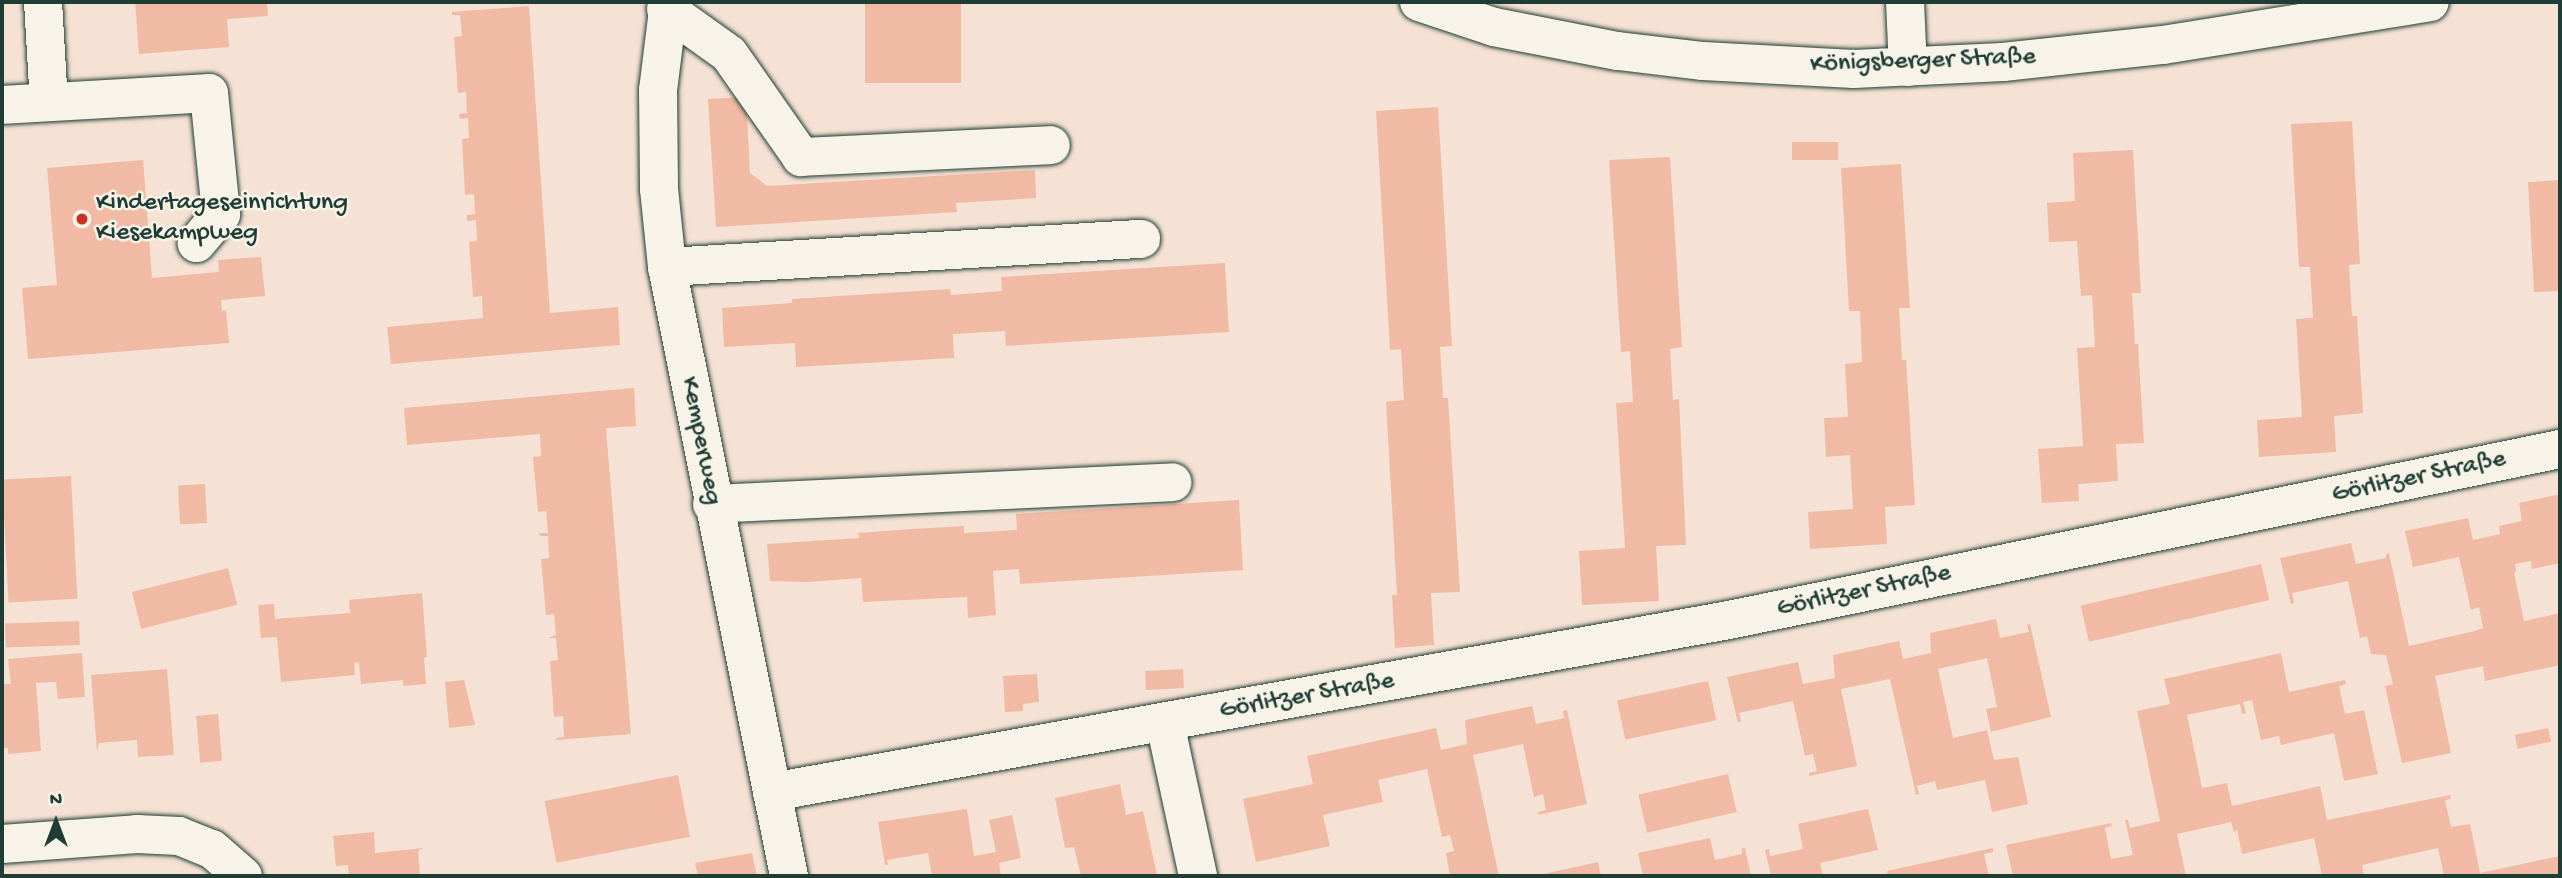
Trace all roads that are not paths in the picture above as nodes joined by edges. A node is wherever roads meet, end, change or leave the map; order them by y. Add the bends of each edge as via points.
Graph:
1 (43, 2) edge
2 (1419, 2) edge
3 (1905, 2) edge
4 (2430, 2) edge
5 (667, 6) edge
6 (1908, 67) junction
7 (49, 102) junction
8 (2, 105) edge
9 (1051, 145) dead end
10 (1142, 239) dead end
11 (197, 243) dead end
12 (667, 267) junction
13 (2560, 449) edge
14 (1172, 482) dead end
15 (712, 504) junction
16 (1165, 723) junction
17 (772, 792) junction
18 (2, 844) edge
19 (243, 876) edge
20 (789, 876) edge
21 (1198, 876) edge

1 - 7 street
2 - 6 street, Königsberger Straße via 1494,27 1618,51 1782,67
3 - 6 street
4 - 6 street, Königsberger Straße via 2163,45
5 - 9 street via 729,54 801,158
5 - 12 street, Kemperweg via 658,102 659,189
7 - 8 street
7 - 11 street via 209,93 222,214
10 - 12 street
12 - 15 street, Kemperweg
13 - 16 street, Görlitzer Straße via 1729,620
14 - 15 street
15 - 17 street, Kemperweg
16 - 17 street, Görlitzer Straße
16 - 21 street
17 - 20 street, Kemperweg
18 - 19 street via 137,834 179,836 212,849

